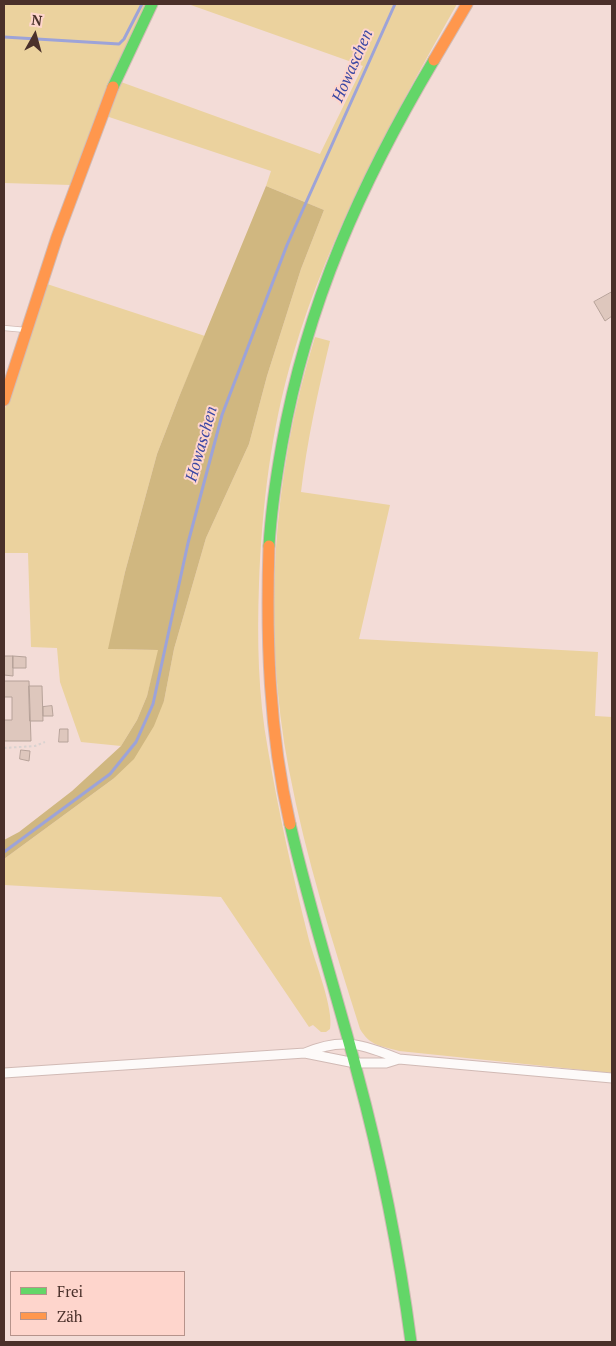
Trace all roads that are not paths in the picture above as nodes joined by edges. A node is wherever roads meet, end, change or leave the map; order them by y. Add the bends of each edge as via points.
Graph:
1 (152, 4) edge
2 (467, 4) edge
3 (4, 328) edge
4 (28, 330) junction
5 (5, 395) edge
6 (349, 1042) junction
7 (305, 1053) junction
8 (399, 1059) junction
9 (355, 1064) junction
10 (4, 1073) edge
11 (612, 1078) edge
12 (411, 1342) edge

1 - 4 street via 108,97 57,237
2 - 6 street via 396,128 353,212 327,277 288,410 274,500 266,648 273,727 304,883
3 - 4 lane
4 - 5 street
6 - 7 street via 320,1046
6 - 8 street
6 - 9 street
7 - 9 street
7 - 10 street
8 - 9 street via 386,1063
8 - 11 street
9 - 12 street via 380,1163

